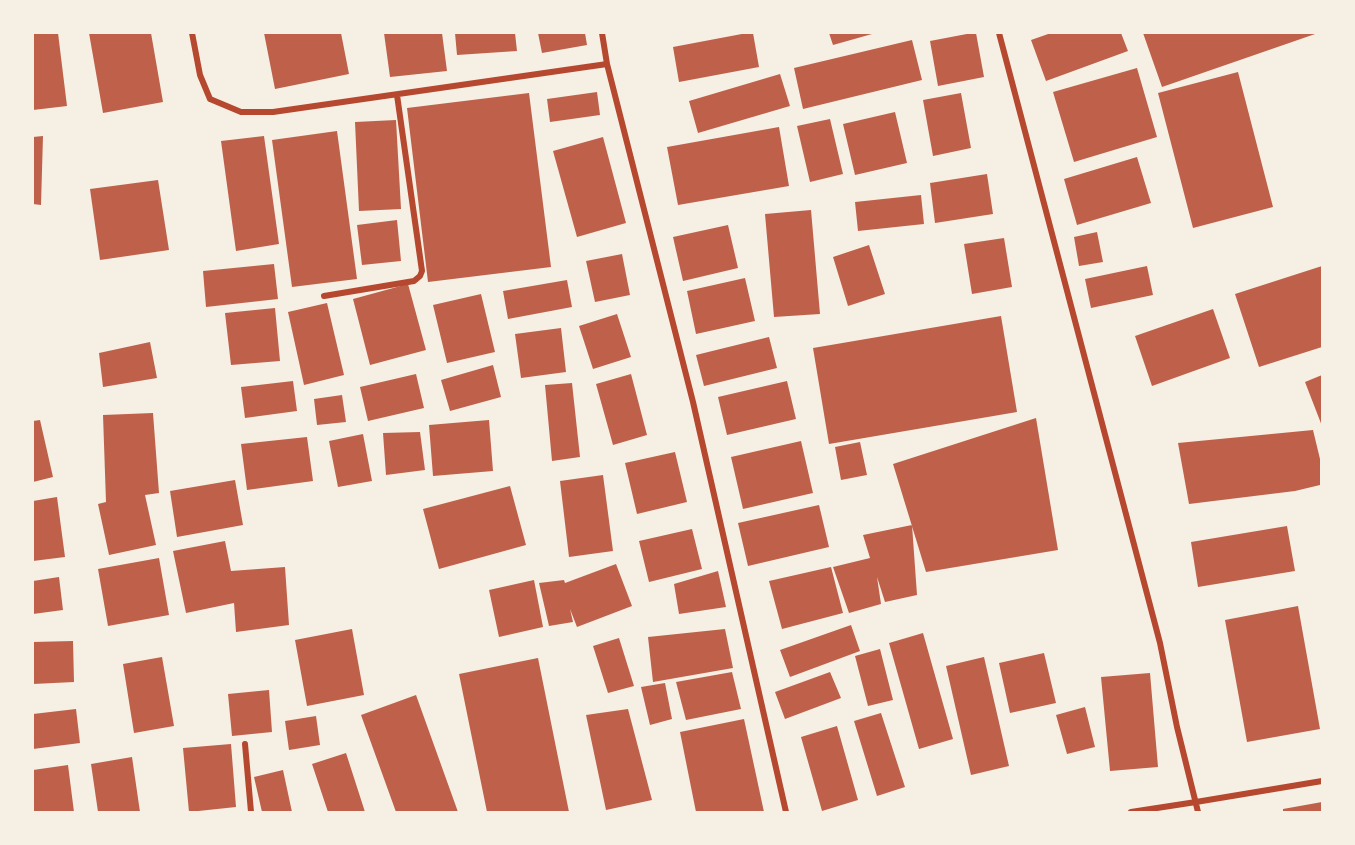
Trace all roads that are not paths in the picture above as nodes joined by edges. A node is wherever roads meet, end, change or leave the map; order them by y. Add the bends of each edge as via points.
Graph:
1 (192, 33) edge
2 (602, 33) edge
3 (999, 33) edge
4 (607, 64) junction
5 (397, 95) junction
6 (324, 296) dead end
7 (245, 744) dead end
8 (1322, 781) edge
9 (1197, 802) junction
10 (251, 812) edge
11 (786, 812) edge
12 (1131, 812) edge
13 (1198, 812) edge

1 - 5 street via 200,75 210,99 241,112 273,112
2 - 4 street
3 - 9 street via 1160,642
4 - 5 street
4 - 11 street via 693,402
5 - 6 street via 422,271 414,281
7 - 10 street
8 - 9 street
9 - 12 street
9 - 13 street

